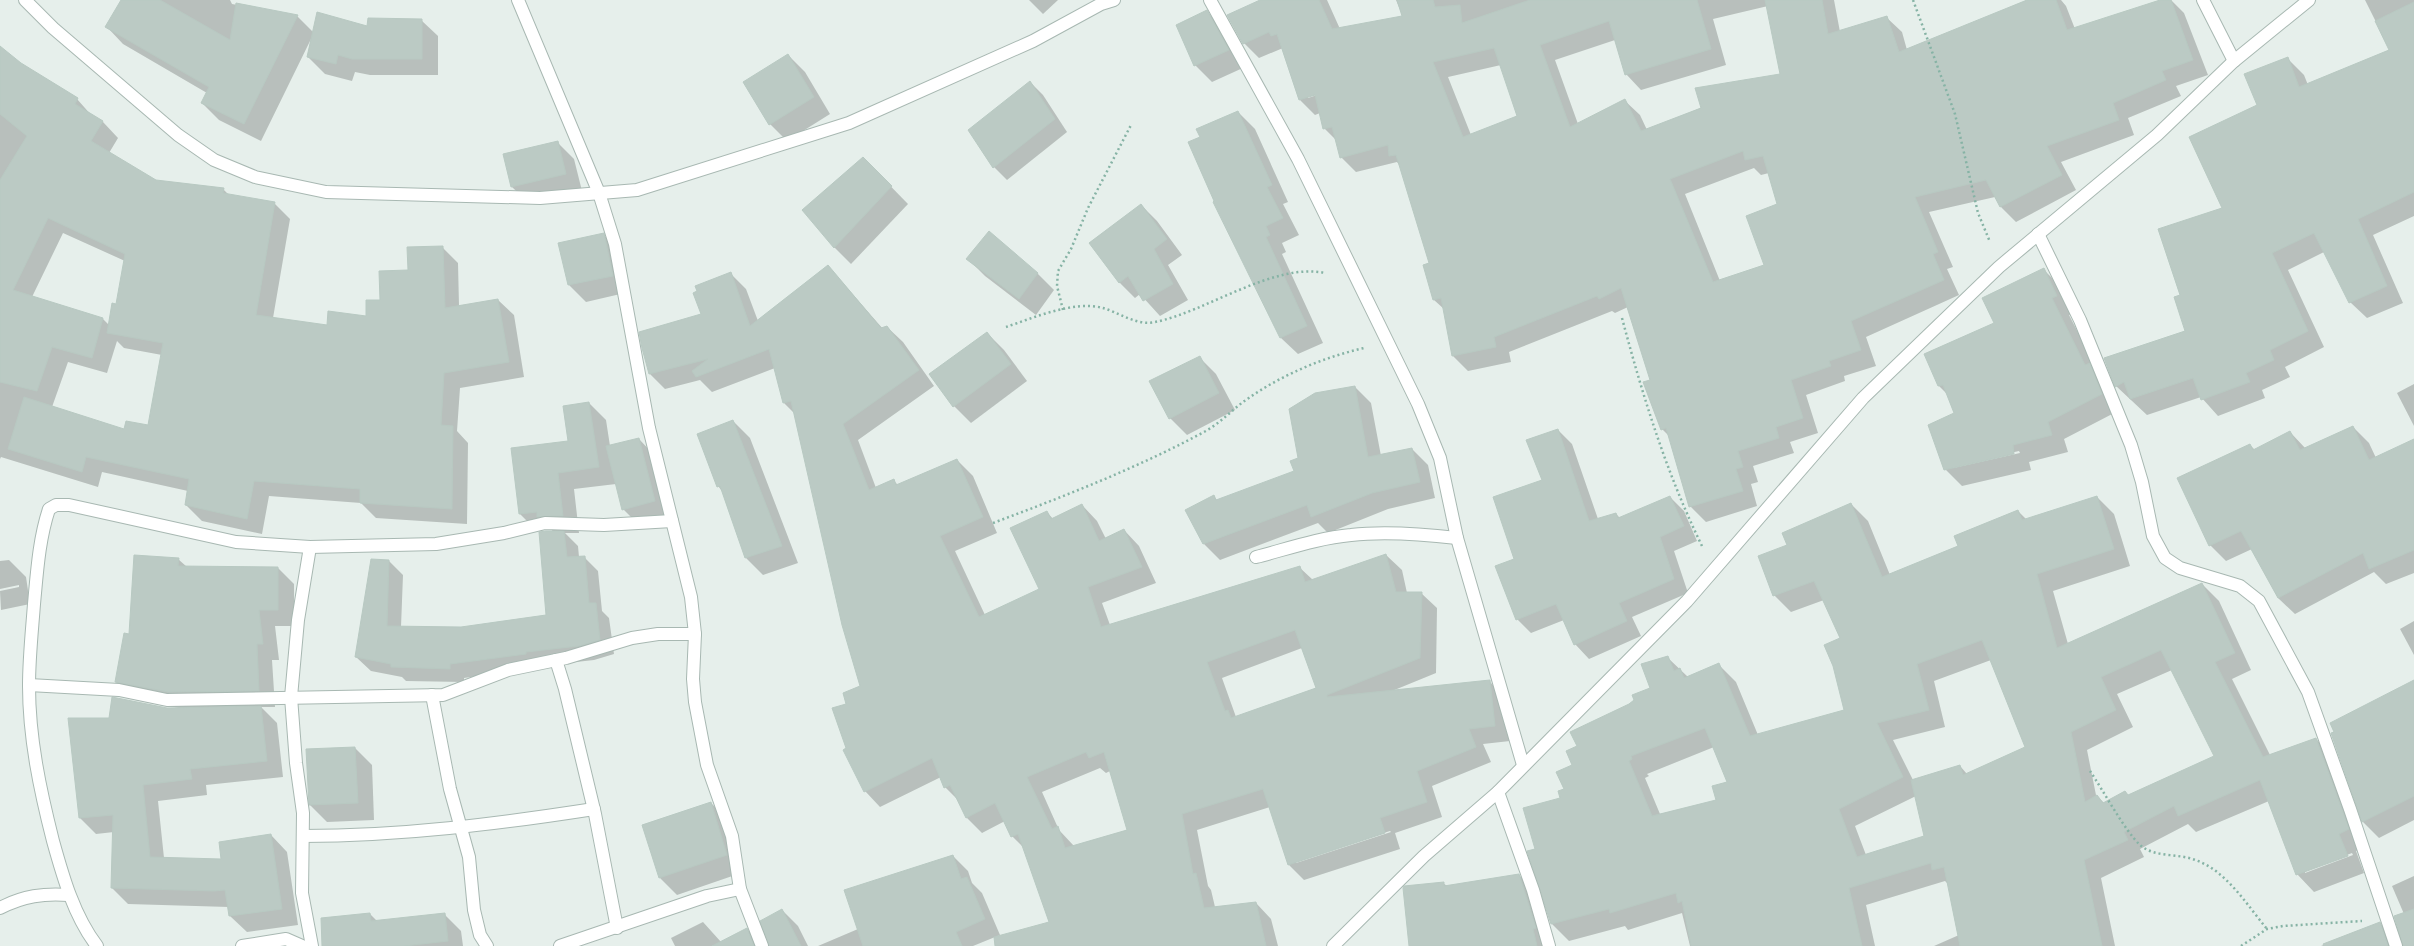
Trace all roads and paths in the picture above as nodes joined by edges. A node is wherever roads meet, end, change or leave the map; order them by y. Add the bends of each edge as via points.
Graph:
1 (25, 0) edge
2 (518, 0) edge
3 (1114, 0) edge
4 (1210, 0) edge
5 (1913, 0) edge
6 (2203, 0) edge
7 (2308, 0) edge
8 (2234, 61) junction
9 (1131, 125) dead end
10 (599, 193) junction
11 (2038, 234) junction
12 (1999, 267) junction
13 (1357, 280) junction
14 (1063, 310) junction
15 (1622, 318) dead end
16 (1006, 327) dead end
17 (1388, 342) junction
18 (672, 521) junction
19 (993, 523) dead end
20 (1457, 538) junction
21 (310, 546) junction
22 (1256, 557) dead end
23 (1713, 570) junction
24 (696, 634) junction
25 (556, 660) junction
26 (29, 685) junction
27 (432, 695) junction
28 (291, 697) junction
29 (1523, 765) junction
30 (2090, 771) dead end
31 (1498, 792) junction
32 (594, 809) junction
33 (462, 828) junction
34 (302, 836) junction
35 (740, 890) junction
36 (69, 895) junction
37 (0, 908) edge
38 (2386, 917) junction
39 (617, 928) junction
40 (2267, 929) junction
41 (97, 946) edge
42 (242, 946) edge
43 (302, 946) edge
44 (312, 946) edge
45 (487, 946) edge
46 (560, 946) edge
47 (762, 946) edge
48 (1333, 946) edge
49 (1549, 946) edge
50 (2241, 946) edge
51 (2396, 946) edge

1 - 10 street via 53,28 178,135 214,160 255,177 326,192 540,198
2 - 10 street
3 - 10 street via 1100,4 1011,51 849,123 637,190
4 - 13 street via 1298,159
5 - 12 path via 1955,114 1978,213
6 - 8 street
7 - 8 street
8 - 11 street via 2157,136
9 - 14 path via 1058,271 1057,286
10 - 18 street via 615,244 646,413
11 - 12 street
11 - 38 street via 2080,320 2131,445 2153,536 2165,558 2180,568 2240,586 2259,601 2308,692
12 - 23 street via 1863,398
13 - 14 path via 1318,271 1271,278 1154,323 1130,320 1102,308 1078,307
13 - 17 street
14 - 16 path
15 - 23 path via 1651,424 1674,487
17 - 19 path via 1350,351 1297,370 1268,385 1211,428 1194,437 1118,474
17 - 20 street via 1418,404 1440,458
18 - 21 street via 604,525 546,523 436,544
18 - 24 street
20 - 22 street via 1417,534 1350,535
20 - 29 street
21 - 26 street via 236,542 86,508 56,505 49,509 44,526 37,578
21 - 28 street via 298,620
23 - 29 street via 1687,601
24 - 25 street via 658,634 632,638
24 - 35 street via 693,679 695,702 707,765 732,836
25 - 27 street via 508,670 455,691
25 - 32 street
26 - 28 street via 119,690 167,700
26 - 36 street via 33,749 44,803
27 - 28 street
27 - 33 street via 450,789
28 - 34 street via 303,813
29 - 31 street
30 - 40 path via 2140,844 2156,853 2194,859 2211,866
31 - 48 street via 1424,856
31 - 49 street via 1533,890
32 - 33 street
32 - 39 street
33 - 34 street via 358,836
33 - 45 street via 474,910 480,935
34 - 44 street via 302,893
35 - 39 street via 707,896
35 - 47 street
36 - 37 street via 44,893 13,901
36 - 41 street via 89,936
38 - 40 path via 2354,923
38 - 51 street
39 - 46 street
40 - 50 path
42 - 43 street via 286,939

